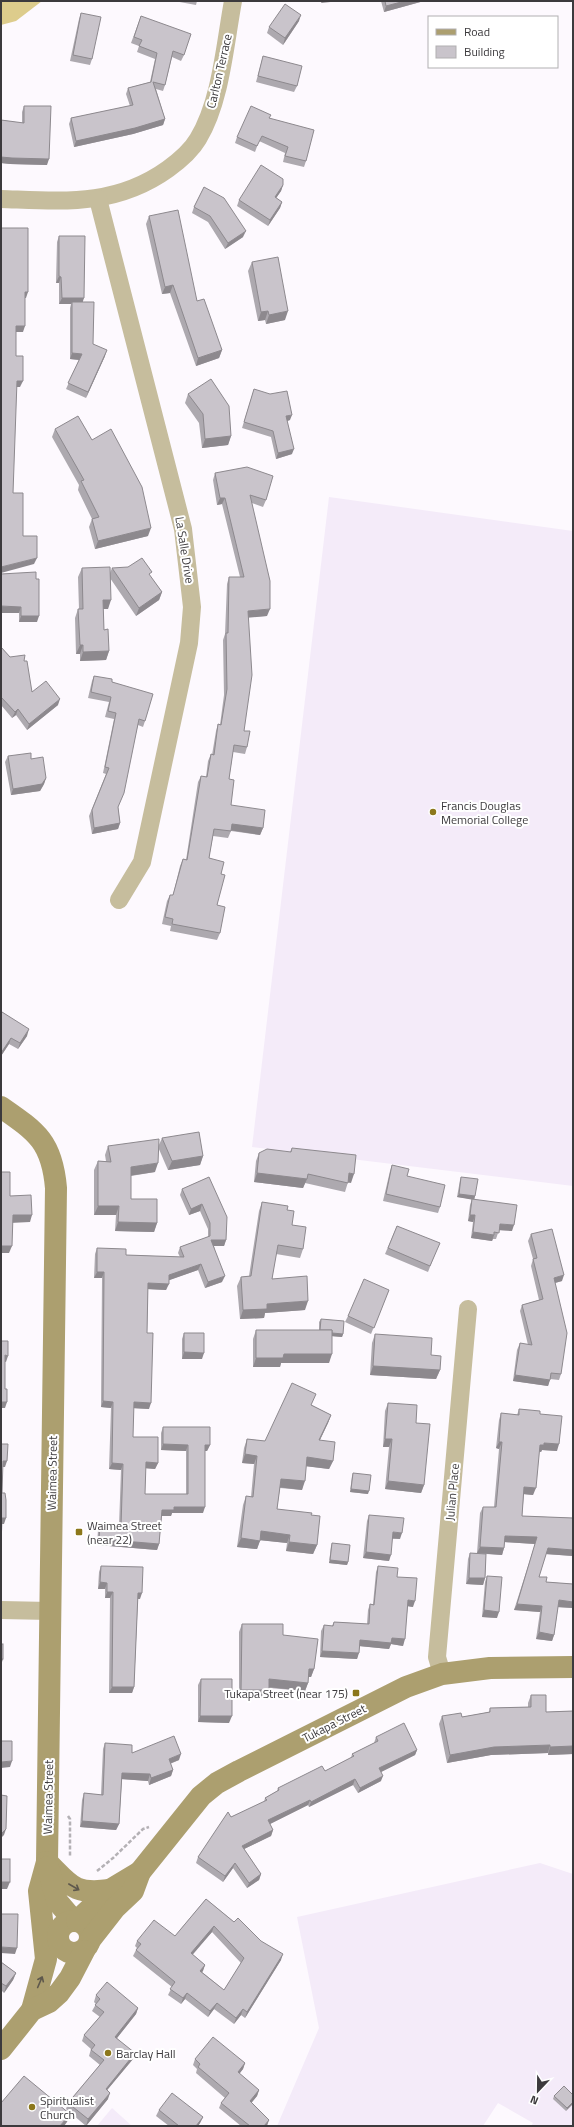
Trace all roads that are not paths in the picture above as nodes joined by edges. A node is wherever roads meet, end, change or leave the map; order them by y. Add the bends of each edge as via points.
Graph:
1 (233, 1) edge
2 (1, 199) edge
3 (98, 199) junction
4 (119, 900) dead end
5 (1, 1107) edge
6 (468, 1309) dead end
7 (1, 1610) edge
8 (50, 1611) junction
9 (573, 1667) edge
10 (442, 1674) junction
11 (47, 1862) junction
12 (140, 1872) junction
13 (110, 1890) junction
14 (75, 1921) junction
15 (51, 1939) junction
16 (87, 1946) junction
17 (32, 2010) junction
18 (1, 2049) edge

1 - 3 street, Carlton Terrace via 218,84 198,140 180,160 160,175 132,190
2 - 3 street, Carlton Terrace
3 - 4 street, La Salle Drive via 183,529 192,607 189,643 142,862
5 - 8 main road, Waimea Street via 26,1124 39,1138 49,1151 54,1166 56,1213
6 - 10 street, Julian Place via 437,1657
7 - 8 street
8 - 11 main road, Waimea Street
9 - 10 main road, Tukapa Street via 490,1668
10 - 12 main road, Tukapa Street via 406,1687 217,1783 201,1796
11 -> 13 main road via 69,1884 79,1890 90,1893
11 - 14 main road, Waimea Street via 57,1901
11 - 15 main road, Waimea Street via 39,1891
12 - 13 main road, Tukapa Street
12 - 16 main road, Tukapa Street via 133,1891 111,1912
13 - 14 main road, Tukapa Street
14 - 15 main road via 62,1925
14 - 16 main road via 88,1928
15 - 16 main road via 66,1952 78,1953
17 -> 15 main road, Waimea Street
16 - 17 main road, Tukapa Street via 59,1993 49,2002
17 - 18 main road, Tukapa Street

